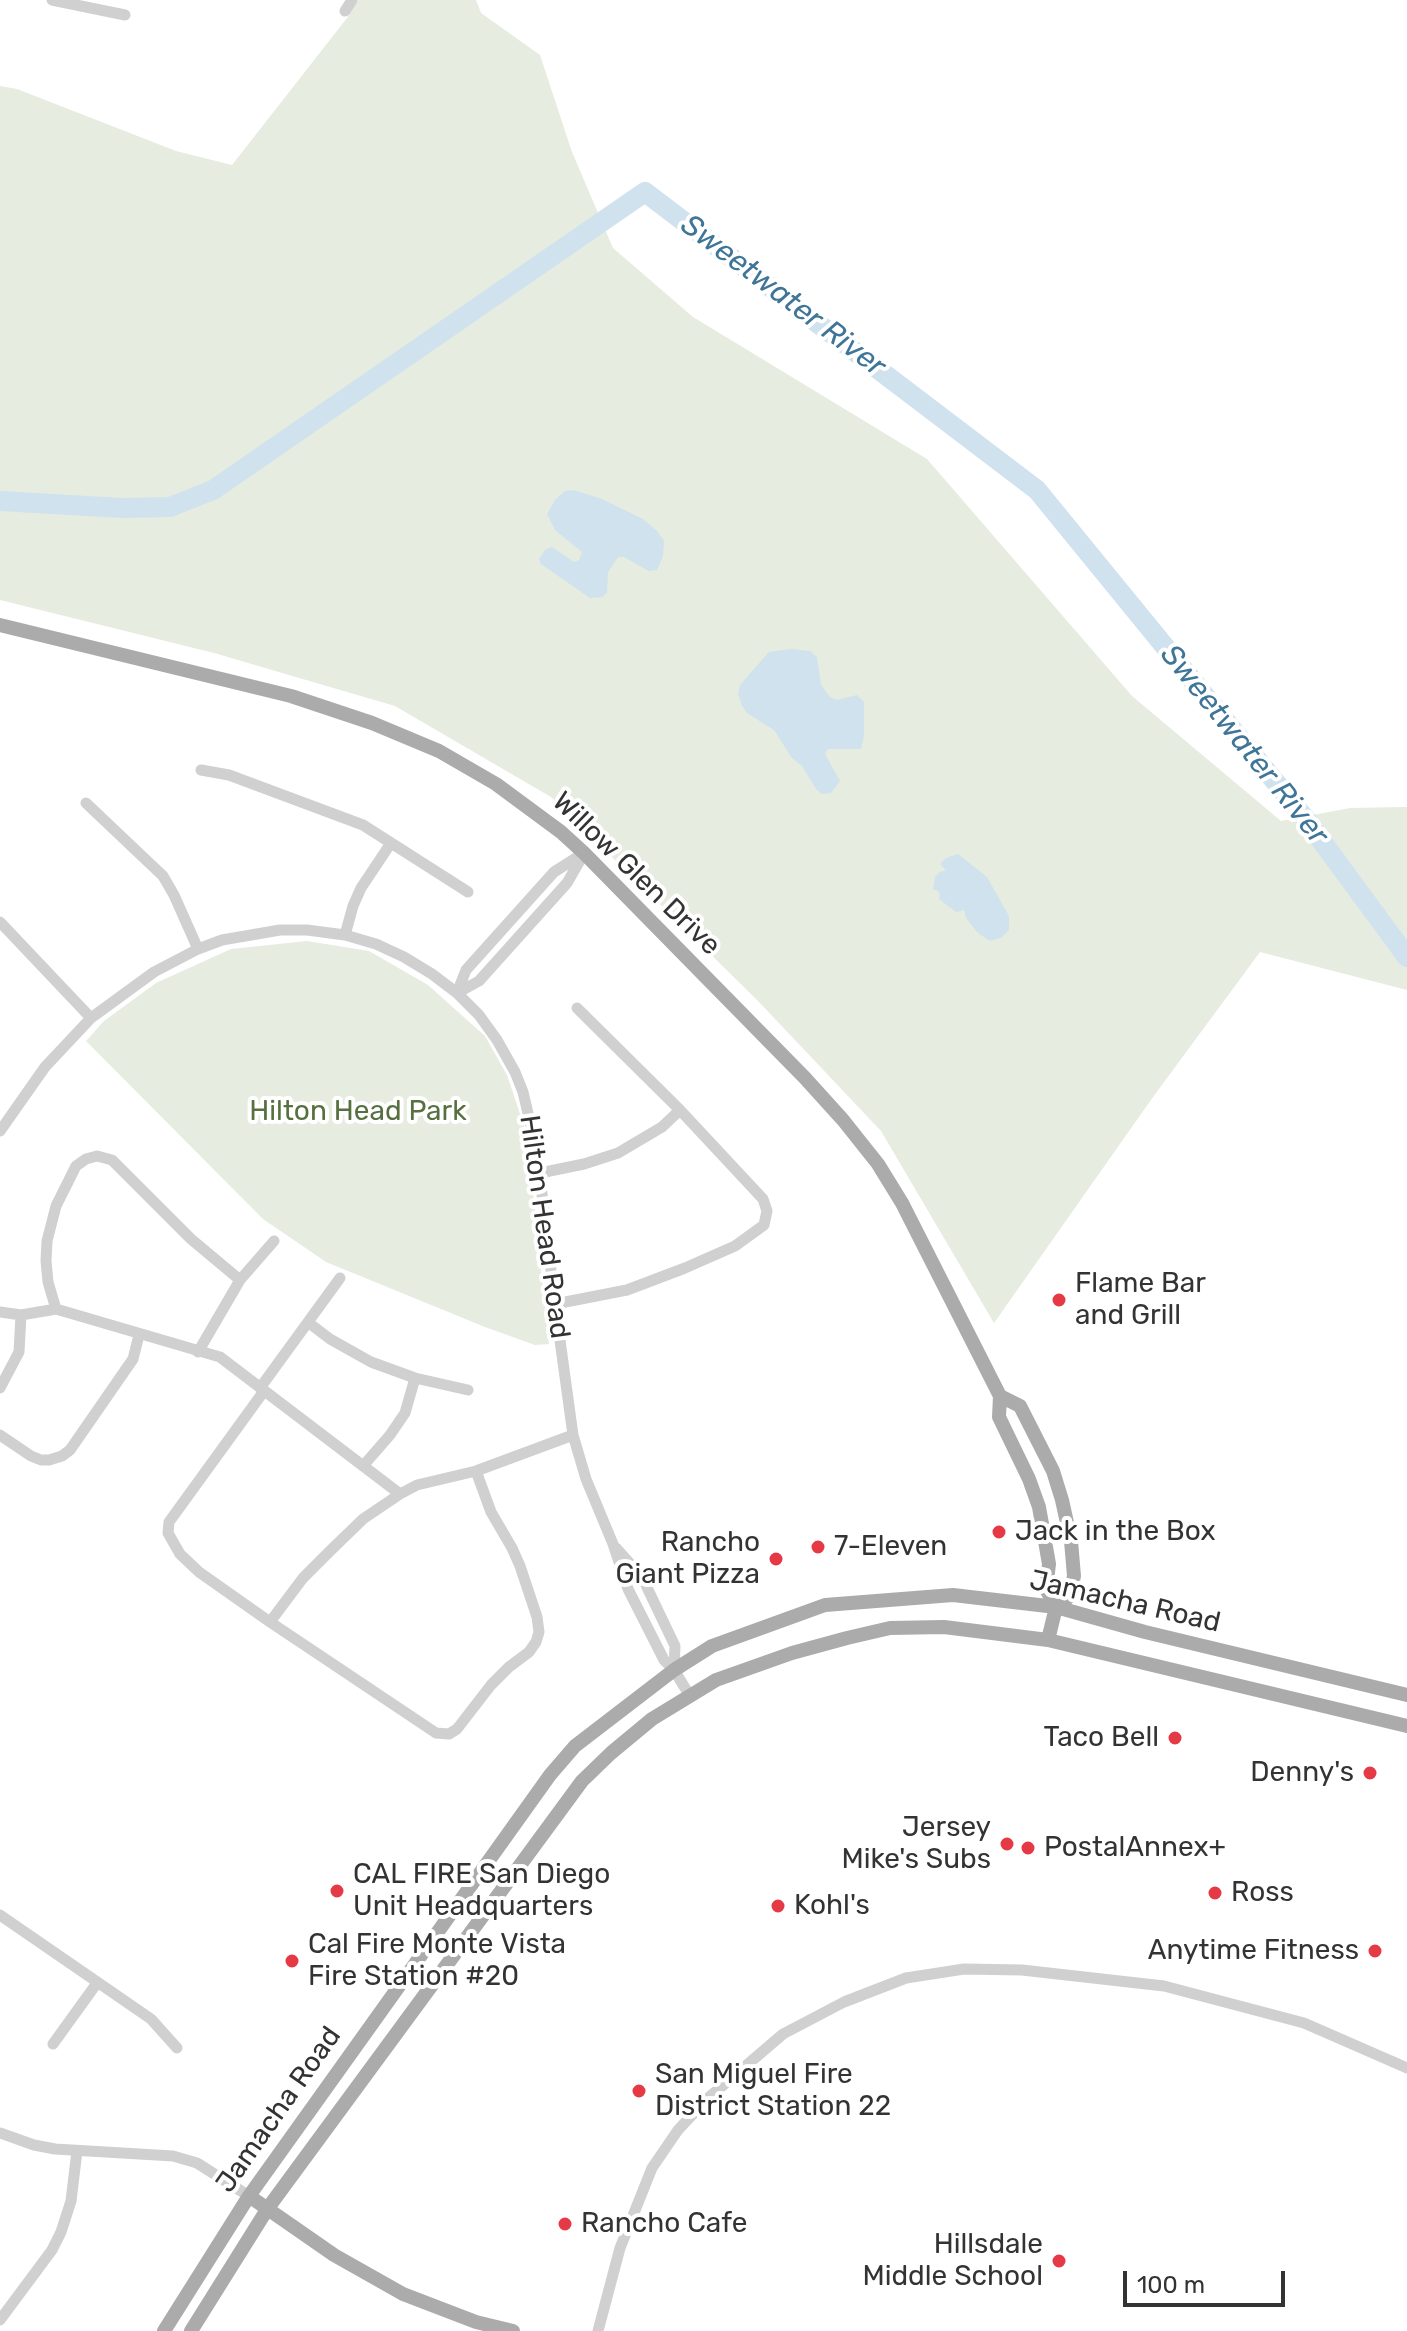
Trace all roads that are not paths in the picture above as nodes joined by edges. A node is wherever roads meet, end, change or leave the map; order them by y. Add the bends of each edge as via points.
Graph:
1 (52, 0) edge
2 (352, 0) edge
3 (345, 11) dead end
4 (125, 15) dead end
5 (0, 625) edge
6 (201, 770) dead end
7 (86, 803) dead end
8 (391, 843) junction
9 (584, 853) junction
10 (468, 892) dead end
11 (0, 922) edge
12 (345, 935) junction
13 (198, 949) junction
14 (457, 993) junction
15 (577, 1008) dead end
16 (91, 1018) junction
17 (680, 1110) junction
18 (0, 1131) edge
19 (540, 1173) junction
20 (274, 1241) dead end
21 (340, 1278) dead end
22 (240, 1280) junction
23 (555, 1304) junction
24 (56, 1309) junction
25 (0, 1312) edge
26 (21, 1315) junction
27 (309, 1323) junction
28 (139, 1335) junction
29 (198, 1352) junction
30 (415, 1378) junction
31 (0, 1388) edge
32 (262, 1390) junction
33 (468, 1390) dead end
34 (1000, 1396) junction
35 (0, 1435) edge
36 (573, 1435) junction
37 (363, 1466) junction
38 (476, 1471) junction
39 (400, 1494) junction
40 (613, 1544) junction
41 (1056, 1607) junction
42 (270, 1622) junction
43 (1048, 1640) junction
44 (674, 1670) junction
45 (1407, 1695) edge
46 (690, 1696) junction
47 (1407, 1726) edge
48 (0, 1915) edge
49 (97, 1983) junction
50 (53, 2044) dead end
51 (177, 2048) dead end
52 (1407, 2068) edge
53 (0, 2133) edge
54 (77, 2151) junction
55 (249, 2196) junction
56 (268, 2208) junction
57 (0, 2320) edge
58 (164, 2331) edge
59 (191, 2331) edge
60 (513, 2331) edge
61 (598, 2331) edge

1 - 4 street
2 - 3 street
5 - 9 main road, Willow Glen Drive via 291,696 386,728 496,784
6 - 8 street via 229,775 357,823
7 - 13 street via 163,876
8 - 10 street
8 - 12 street via 361,888
9 - 14 street via 567,883 479,981
9 - 14 street via 554,872 466,970
9 - 34 main road, Willow Glen Drive via 860,1140 902,1203
11 - 16 street
12 - 13 street, Hilton Head Road via 264,931
12 - 14 street, Hilton Head Road via 404,957
13 - 16 street, Hilton Head Road via 149,974
14 - 19 street, Hilton Head Road via 491,1031 515,1072 530,1113
15 - 17 street
16 - 18 street, Hilton Head Road via 45,1067
17 - 19 street via 618,1153
17 - 23 street via 763,1199 764,1225 735,1246 627,1290
19 - 23 street, Hilton Head Road
20 - 22 street
21 - 27 street
22 - 24 street via 112,1160 97,1156 76,1166 56,1206 46,1261
22 - 29 street
23 - 36 street, Hilton Head Road
24 - 26 street
24 - 28 street
25 - 26 street
26 - 31 street via 19,1352
27 - 30 street via 371,1362
27 - 32 street
28 - 29 street
28 - 35 street via 133,1359 62,1456 41,1460
29 - 32 street via 220,1357
30 - 33 street
30 - 37 street via 405,1413
32 - 37 street
32 - 42 street via 169,1522 168,1533 199,1572
34 - 41 main road, Willow Glen Drive via 999,1417 1039,1507 1049,1564 1046,1589
34 - 41 main road, Willow Glen Drive via 1020,1406 1062,1500 1074,1576 1070,1596
36 - 38 street
36 - 40 street, Hilton Head Road
37 - 39 street
38 - 39 street
38 - 42 street via 520,1566 539,1632 529,1652 491,1685 457,1729 436,1733
39 - 42 street via 363,1519 303,1578
40 - 44 street, Hilton Head Road via 628,1589
40 - 44 street, Hilton Head Road via 649,1591 675,1646
41 - 43 main road, Willow Glen Drive
41 - 44 main road, Jamacha Road via 953,1595 825,1605 712,1646
41 - 45 main road, Jamacha Road
43 - 46 main road, Jamacha Road via 944,1627 890,1628 792,1653 716,1680
43 - 47 main road, Jamacha Road
44 - 46 street, Hilton Head Road
44 - 55 main road, Jamacha Road via 575,1746 550,1775
46 - 56 main road, Jamacha Road via 652,1719 582,1781
48 - 49 street
49 - 50 street
49 - 51 street via 151,2019
52 - 61 street via 1304,2023 1164,1986 1022,1970 964,1969 906,1978 783,2034 678,2130 652,2168 620,2248
53 - 54 street
54 - 55 street via 173,2156 197,2163
54 - 57 street via 61,2232
55 - 56 main road
55 - 58 main road, Jamacha Road
56 - 59 main road, Jamacha Road
56 - 60 main road via 334,2255 403,2294

